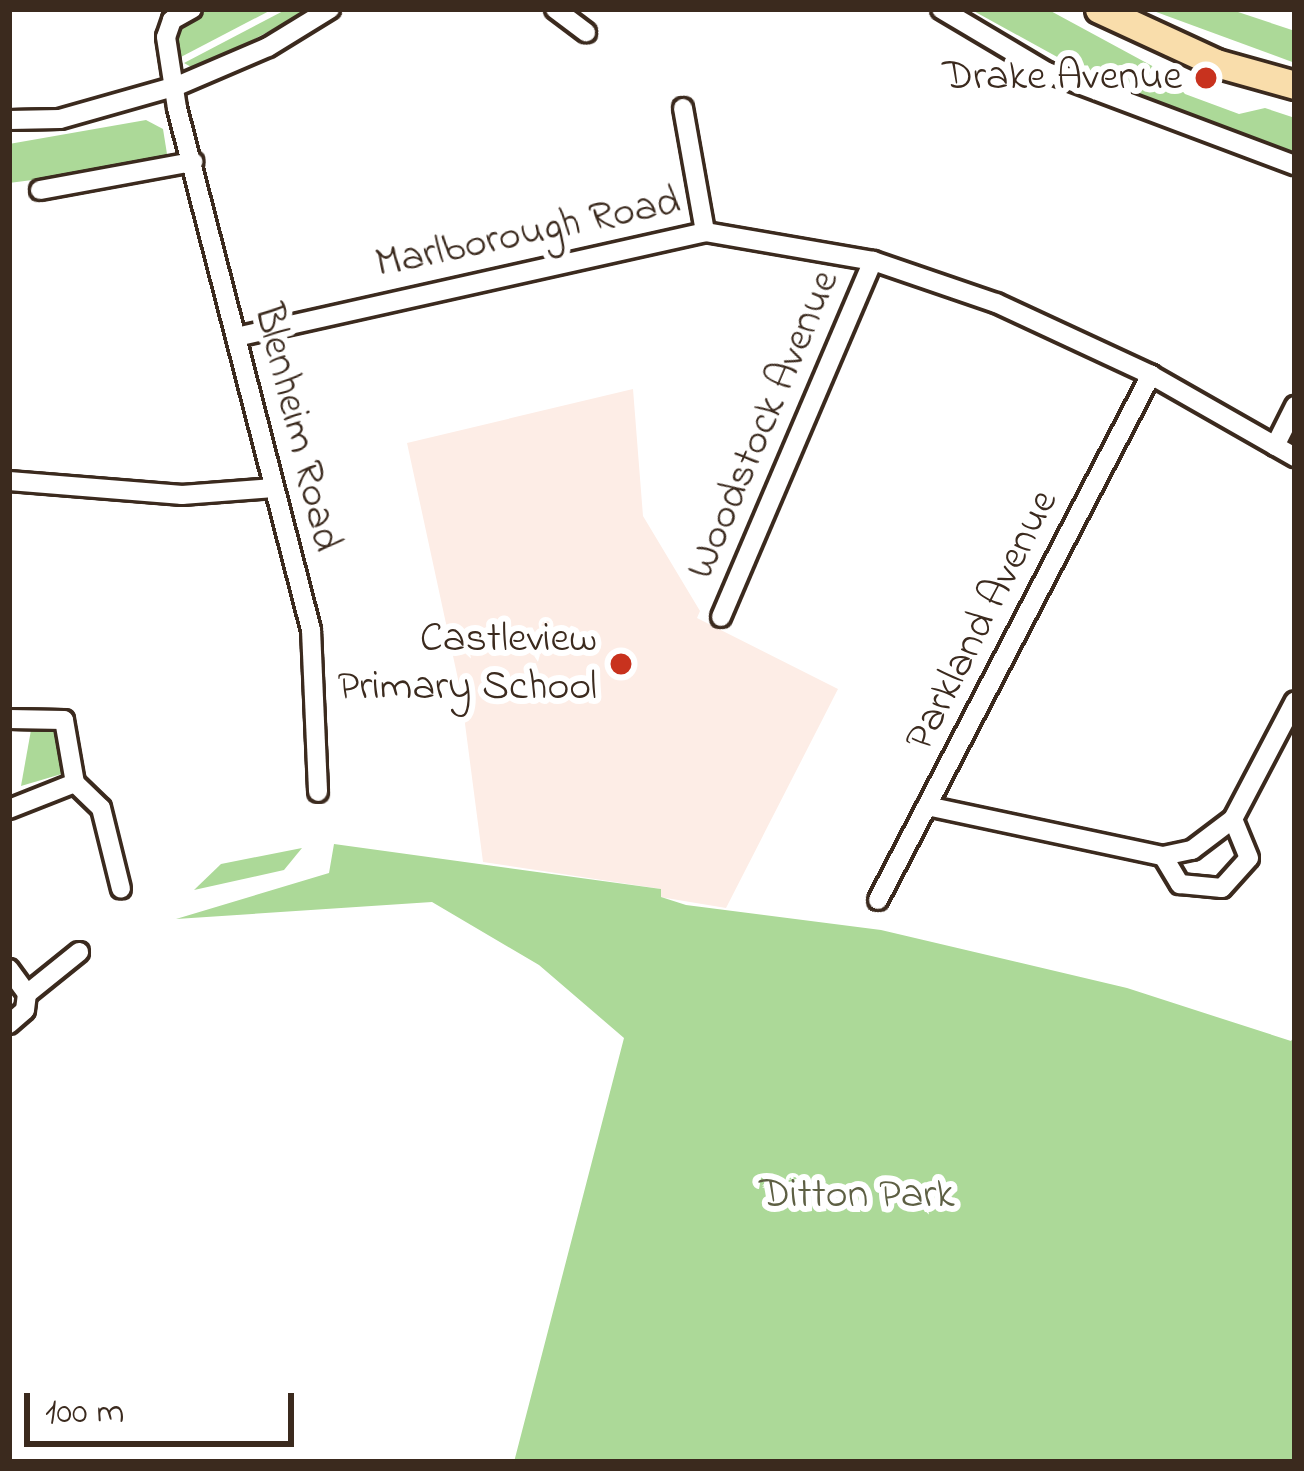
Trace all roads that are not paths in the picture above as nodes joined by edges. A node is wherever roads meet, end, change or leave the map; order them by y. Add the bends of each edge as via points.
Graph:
1 (192, 9) edge
2 (330, 9) edge
3 (555, 9) edge
4 (941, 9) edge
5 (1099, 9) edge
6 (586, 32) dead end
7 (1295, 85) edge
8 (177, 86) junction
9 (683, 108) dead end
10 (9, 120) edge
11 (193, 162) junction
12 (1295, 165) edge
13 (40, 190) dead end
14 (705, 232) junction
15 (873, 261) junction
16 (236, 337) junction
17 (1151, 375) junction
18 (1295, 406) edge
19 (1275, 446) junction
20 (1295, 458) edge
21 (9, 481) edge
22 (274, 488) junction
23 (721, 617) dead end
24 (1295, 701) edge
25 (9, 718) edge
26 (75, 783) junction
27 (318, 792) dead end
28 (927, 806) junction
29 (9, 809) edge
30 (1233, 819) junction
31 (1163, 856) junction
32 (121, 890) dead end
33 (878, 900) dead end
34 (79, 952) dead end
35 (9, 969) edge
36 (27, 994) junction
37 (9, 1024) edge

1 - 8 street, Blenheim Road via 172,20 166,37
2 - 8 street via 268,47
3 - 6 street
4 - 12 street via 1047,72
5 - 7 main road via 1216,63
8 - 10 street via 60,119
8 - 11 street, Blenheim Road
9 - 14 street
11 - 13 street
11 - 16 street, Blenheim Road
14 - 15 street, Marlborough Road
14 - 16 street, Marlborough Road
15 - 17 street, Marlborough Road via 996,303
15 - 23 street, Woodstock Avenue
16 - 22 street, Blenheim Road
17 - 19 street, Marlborough Road
17 - 28 street, Parkland Avenue
18 - 19 street
19 - 20 street, Marlborough Road
21 - 22 street via 182,495
22 - 27 street, Blenheim Road via 311,630
24 - 30 street
25 - 26 street via 64,720
26 - 29 street
26 - 32 street via 101,808
28 - 31 street
28 - 33 street, Parkland Avenue
30 - 31 street via 1192,850
30 - 31 street via 1249,858 1222,888 1180,884
34 - 36 street
35 - 36 street
36 - 37 street via 25,1010

